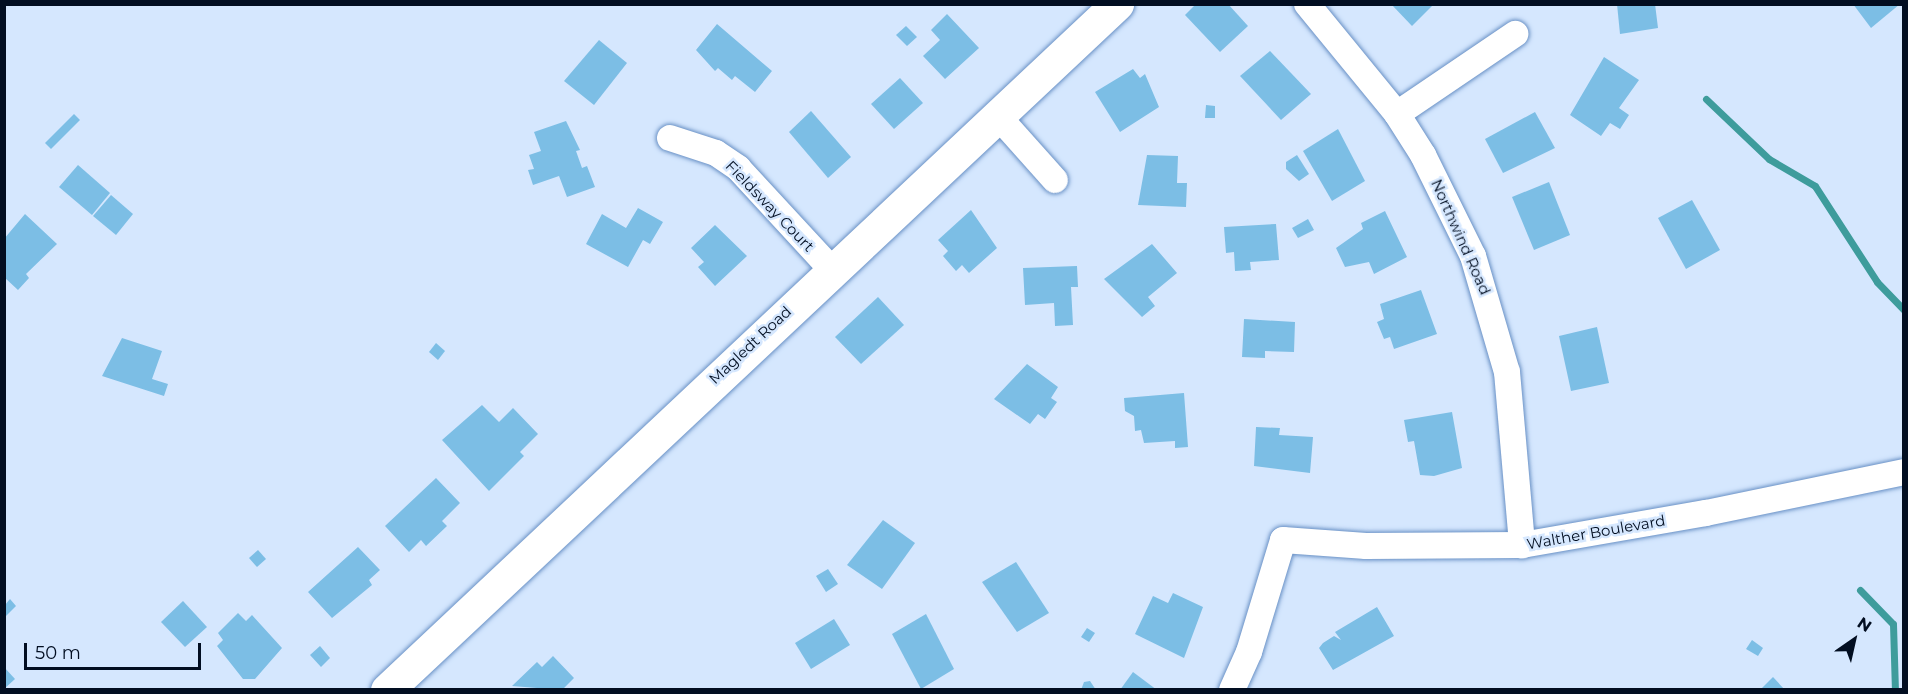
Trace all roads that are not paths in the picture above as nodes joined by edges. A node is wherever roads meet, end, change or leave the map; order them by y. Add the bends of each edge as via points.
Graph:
1 (1117, 4) edge
2 (1307, 4) edge
3 (1515, 34) dead end
4 (1397, 114) junction
5 (997, 115) junction
6 (670, 138) dead end
7 (1055, 180) dead end
8 (832, 270) junction
9 (1904, 472) edge
10 (1522, 545) junction
11 (387, 690) edge
12 (1232, 690) edge

1 - 5 street, Magledt Road
2 - 4 street, Northwind Road
3 - 4 street
4 - 10 street, Northwind Road via 1451,207 1488,297 1512,407
5 - 7 street
5 - 8 street, Magledt Road
6 - 8 street, Fieldsway Court via 717,153 738,168
8 - 11 street, Magledt Road
9 - 10 street, Walther Boulevard via 1706,513
10 - 12 street, Walther Boulevard via 1366,546 1283,540 1249,652

